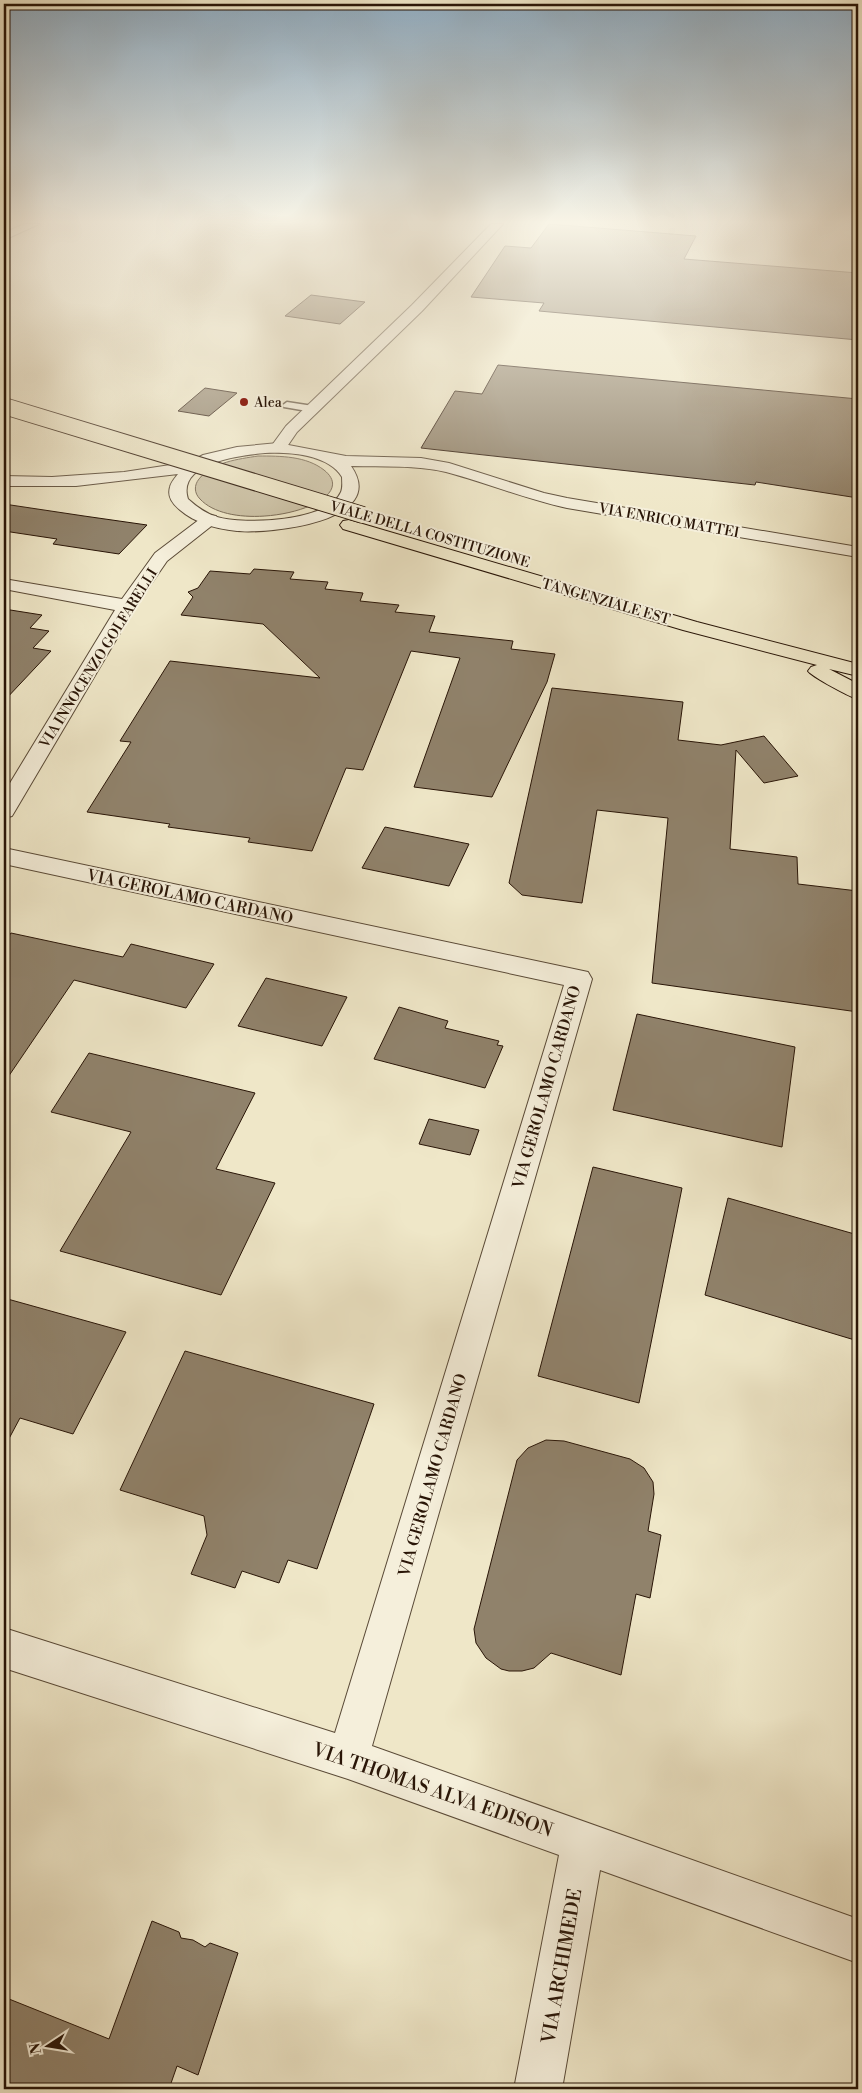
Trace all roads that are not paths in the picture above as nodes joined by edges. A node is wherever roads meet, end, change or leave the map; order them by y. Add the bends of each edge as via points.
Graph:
1 (403, 322) edge
2 (287, 405) dead end
3 (4, 406) edge
4 (313, 409) junction
5 (4, 417) edge
6 (278, 448) junction
7 (320, 455) junction
8 (196, 466) junction
9 (101, 480) junction
10 (482, 480) junction
11 (4, 481) edge
12 (350, 492) junction
13 (180, 501) junction
14 (210, 520) junction
15 (356, 520) junction
16 (858, 552) edge
17 (4, 584) edge
18 (127, 606) junction
19 (690, 626) junction
20 (858, 654) edge
21 (858, 670) edge
22 (858, 693) edge
23 (4, 811) edge
24 (4, 856) edge
25 (4, 1648) edge
26 (348, 1758) junction
27 (583, 1842) junction
28 (858, 1941) edge
29 (538, 2089) edge

1 - 4 street
2 - 4 lane
3 - 15 highway, VIALE DELLA COSTITUZIONE, bridge
4 - 6 street via 291,429
5 - 15 highway, VIALE DELLA COSTITUZIONE
6 - 7 street
6 - 8 street via 233,452
7 - 10 street, VIA ENRICO MATTEI via 346,462 421,463
7 - 12 street via 347,471 352,482
8 - 9 street
8 - 13 street via 183,477 177,489
9 - 11 street via 39,484
9 - 13 street, VIA ENRICO MATTEI via 132,481 156,488
10 - 12 street, VIA ENRICO MATTEI via 414,472 375,479
10 - 16 street, VIA ENRICO MATTEI via 567,503
12 - 14 street, VIA ENRICO MATTEI via 342,503 326,512 282,525 257,527
13 - 14 street, VIA ENRICO MATTEI via 191,512
14 - 18 street, VIA INNOCENZO GOLFARELLI via 161,557
15 - 19 highway, TANGENZIALE EST
15 - 20 highway, VIALE DELLA COSTITUZIONE
17 - 18 street
18 - 23 street, VIA INNOCENZO GOLFARELLI
19 - 21 highway
19 - 22 highway via 725,642 816,670
24 - 26 street, VIA GEROLAMO CARDANO via 579,979
25 - 26 street, VIA THOMAS ALVA EDISON
26 - 27 street, VIA THOMAS ALVA EDISON
27 - 28 street, VIA THOMAS ALVA EDISON
27 - 29 street, VIA ARCHIMEDE

